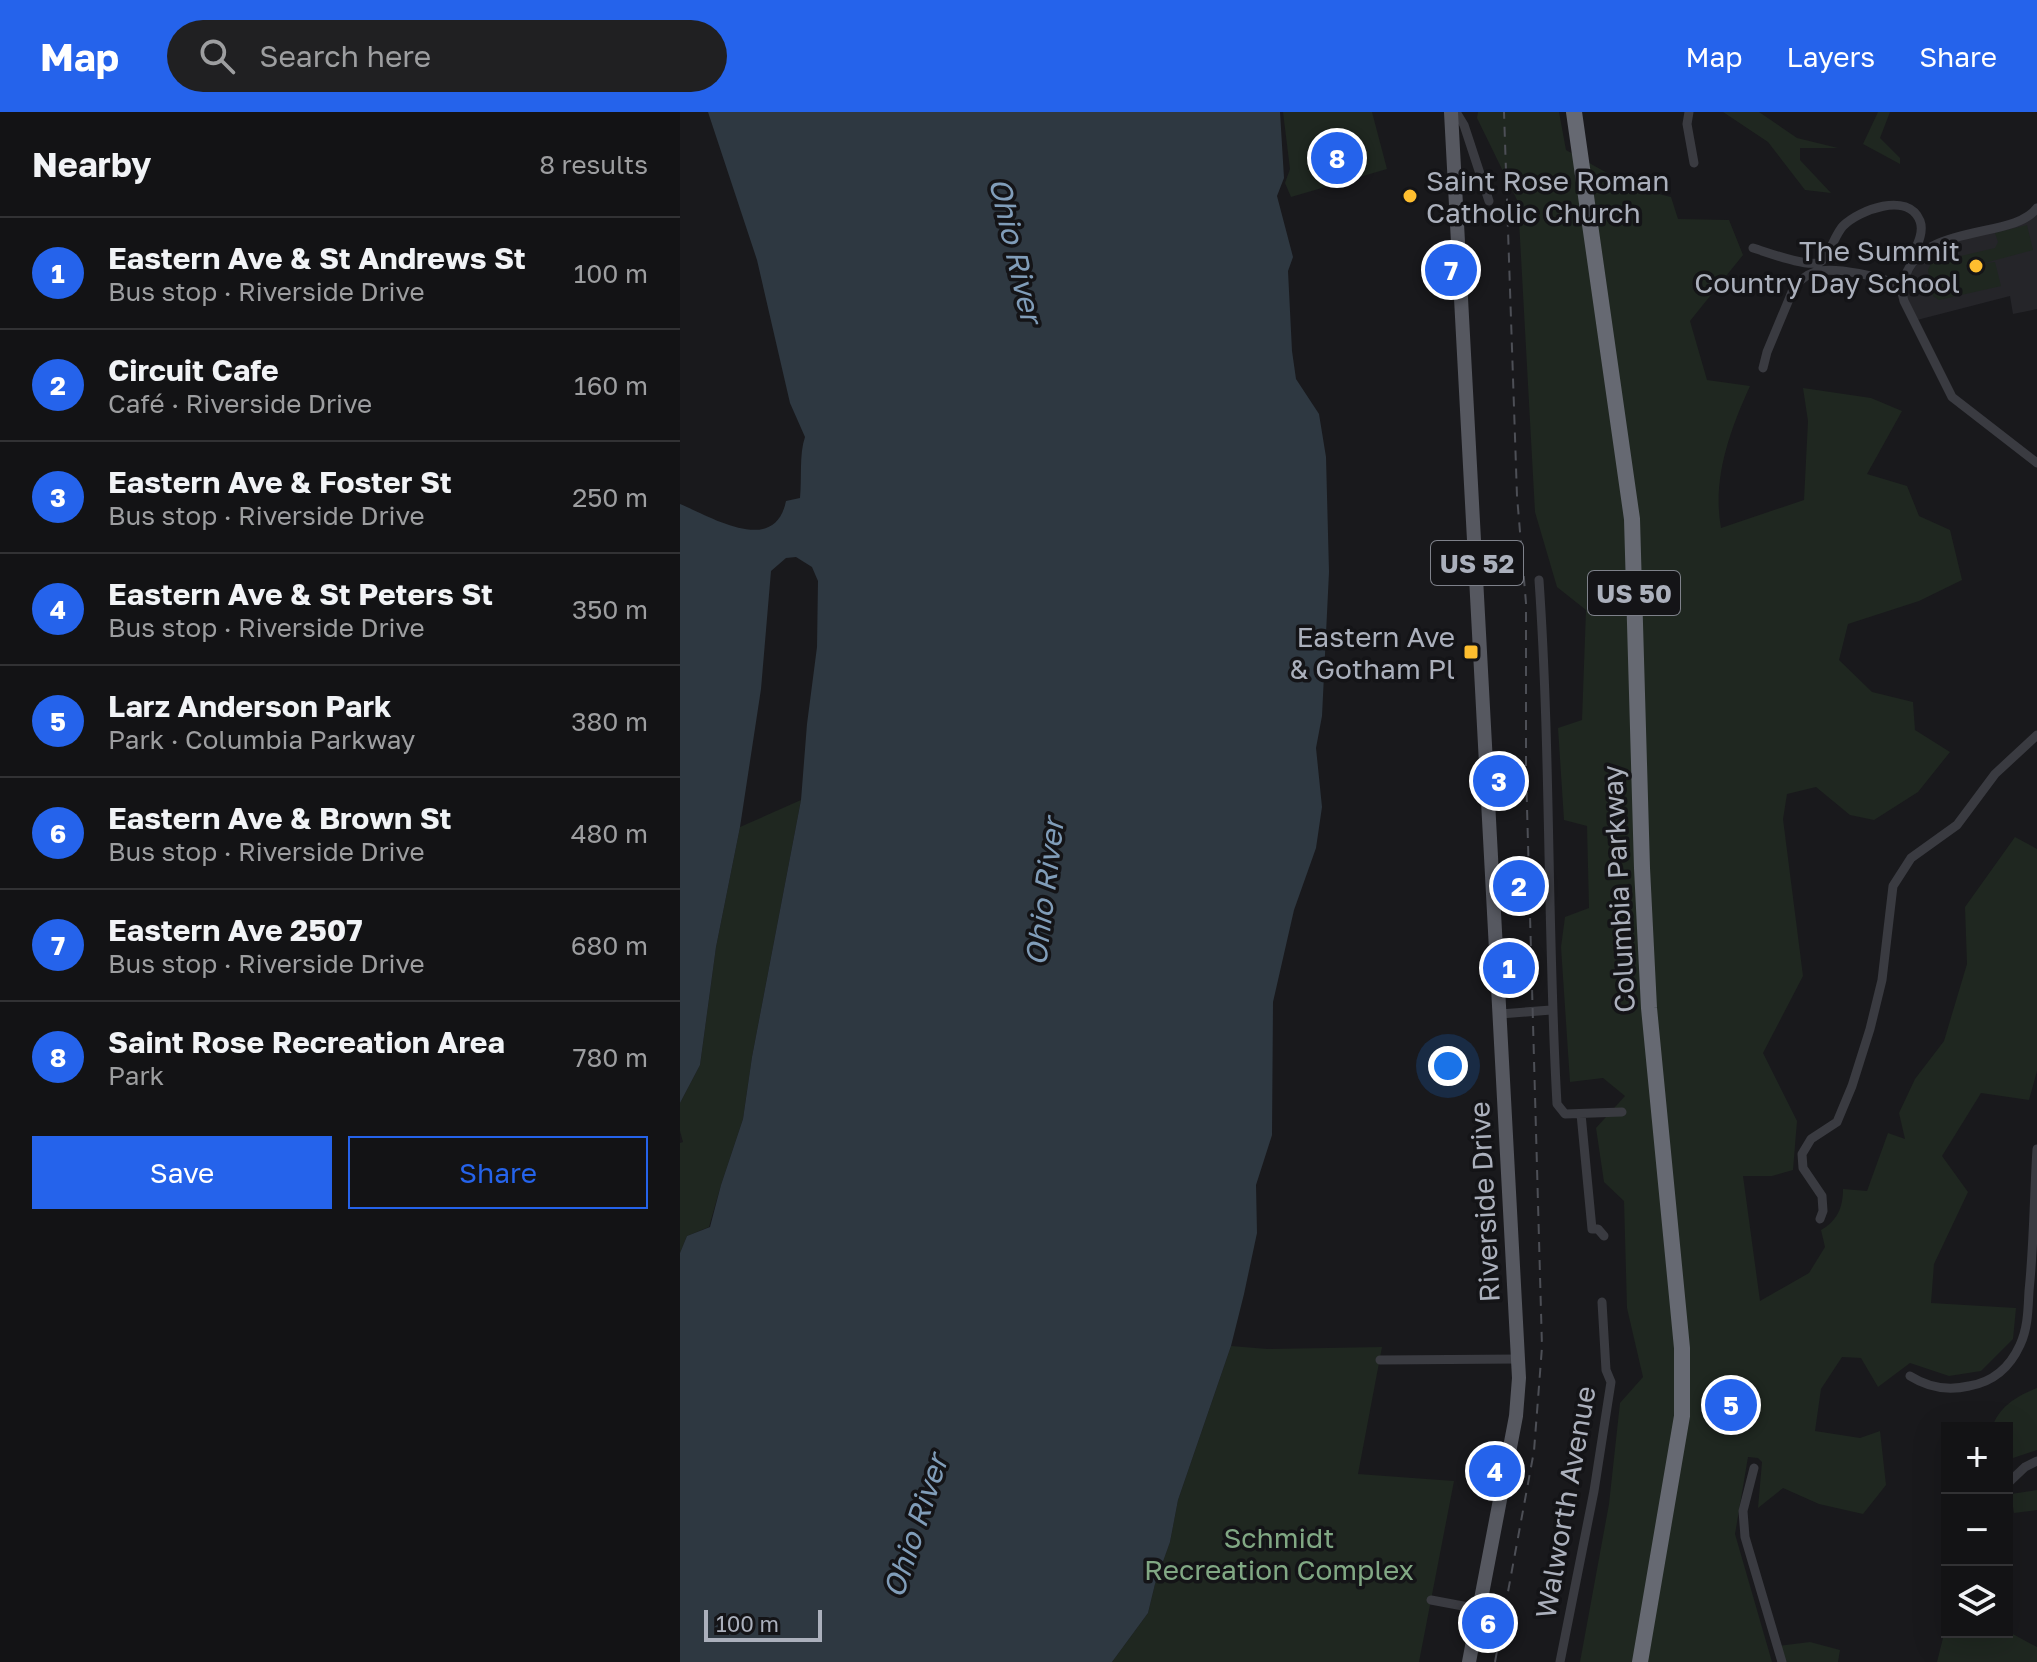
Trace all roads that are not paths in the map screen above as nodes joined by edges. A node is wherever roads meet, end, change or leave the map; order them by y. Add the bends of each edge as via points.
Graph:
1 (1453, 112) edge
2 (1574, 112) edge
3 (1689, 112) edge
4 (1694, 163) dead end
5 (1489, 201) dead end
6 (2037, 208) edge
7 (1753, 248) dead end
8 (1908, 266) junction
9 (1901, 287) junction
10 (1763, 368) dead end
11 (2037, 463) edge
12 (1539, 580) dead end
13 (2037, 735) edge
14 (1551, 1010) junction
15 (1500, 1014) junction
16 (1622, 1112) dead end
17 (1580, 1114) junction
18 (2037, 1149) edge
19 (1820, 1219) dead end
20 (1604, 1236) dead end
21 (1602, 1302) dead end
22 (1518, 1359) junction
23 (1380, 1360) dead end
24 (1910, 1376) dead end
25 (2037, 1461) edge
26 (1754, 1468) dead end
27 (2013, 1478) edge
28 (1431, 1600) dead end
29 (1479, 1609) junction
30 (1469, 1662) edge
31 (1560, 1662) edge
32 (1640, 1662) edge
33 (1782, 1662) edge

1 - 5 street via 1464,125
1 - 15 main road, Riverside Drive / US 52
2 - 32 highway, Columbia Parkway / US 50 via 1629,491 1649,1008 1683,1357 1682,1416
3 - 4 street
6 - 8 street via 2024,219 1942,242
7 - 8 street via 1820,262 1836,234 1854,217 1895,205 1912,211 1920,221 1921,234
8 - 9 street
9 - 10 street via 1882,278 1813,273 1792,292
9 - 11 street via 1951,395
12 - 14 street
13 - 19 street via 1995,774 1957,825 1911,858 1893,886 1882,980 1852,1086 1837,1122 1811,1139 1802,1154 1803,1168 1822,1196
14 - 15 street
14 - 17 street via 1558,1108
15 - 22 main road, Riverside Drive / US 52
16 - 17 street
17 - 20 street via 1592,1229
18 - 24 street via 2033,1251 2020,1345 2003,1370 1971,1386 1935,1387
21 - 31 street, Walworth Avenue via 1611,1382
22 - 23 street
22 - 29 main road, Riverside Drive / US 52 via 1516,1416
25 - 27 street
26 - 33 street via 1743,1511 1745,1537
28 - 29 street
29 - 30 main road, Riverside Drive / US 52

